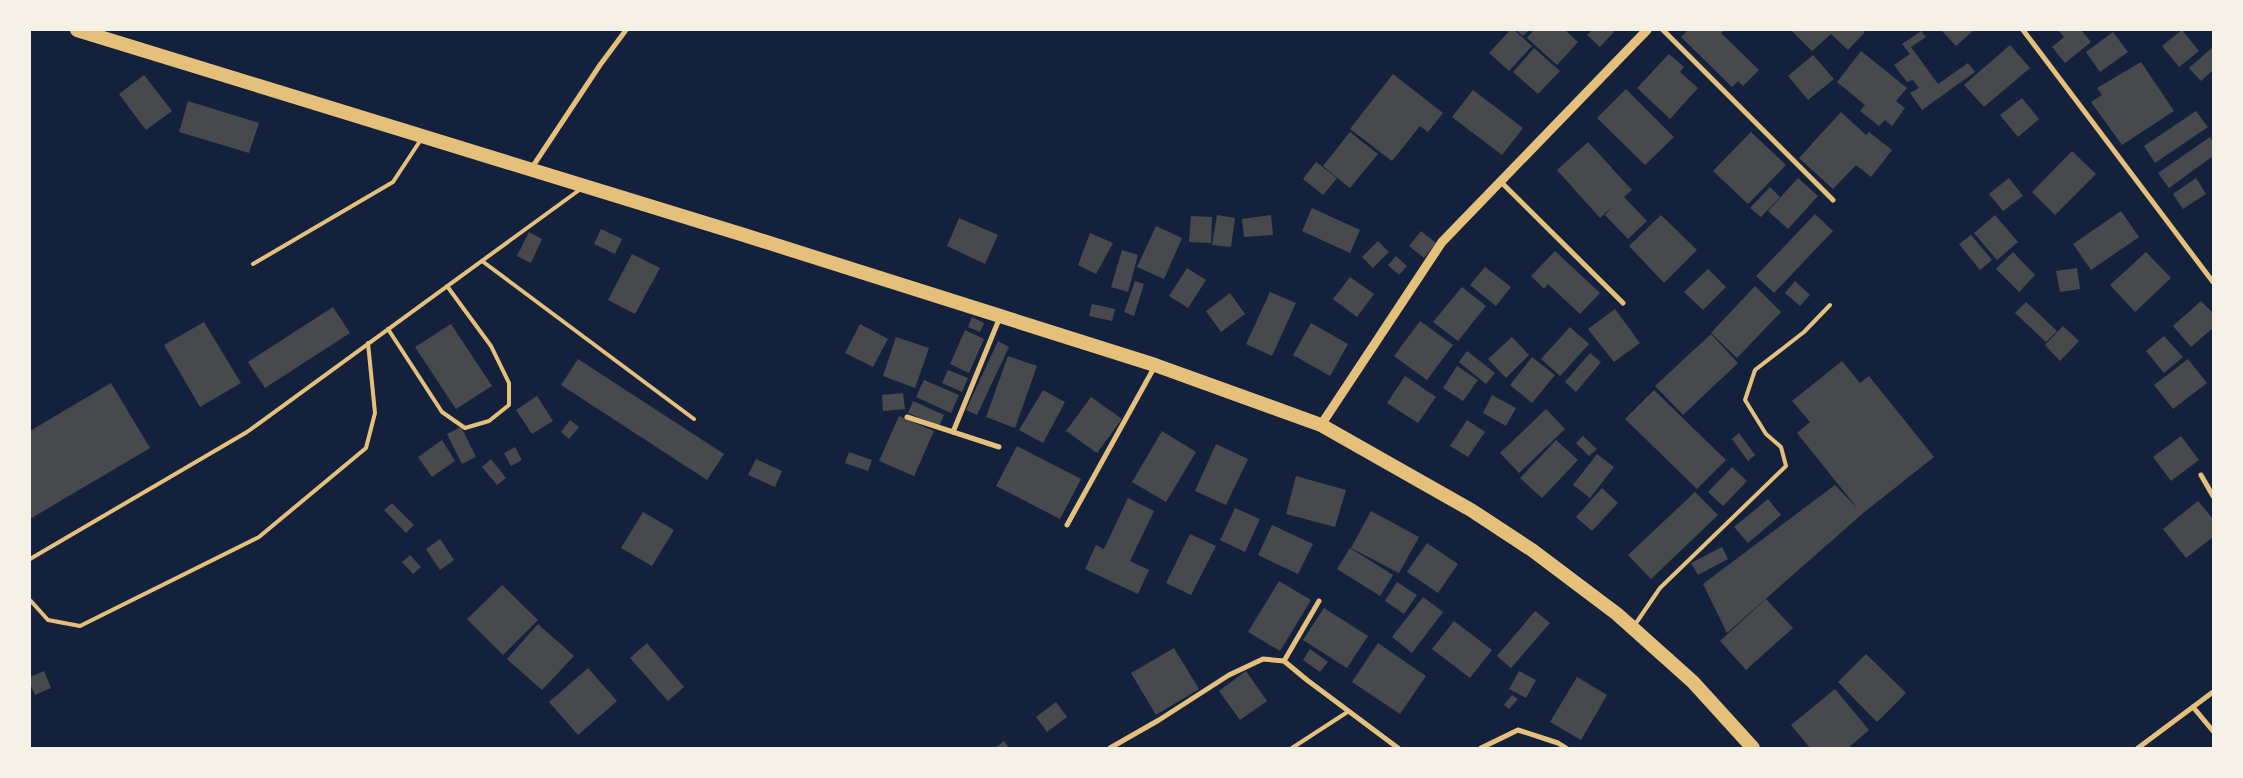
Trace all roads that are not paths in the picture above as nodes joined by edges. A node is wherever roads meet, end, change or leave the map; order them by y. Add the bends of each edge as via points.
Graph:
1 (77, 30) edge
2 (626, 30) edge
3 (1647, 30) edge
4 (1663, 30) edge
5 (2023, 30) edge
6 (424, 137) junction
7 (531, 170) junction
8 (1501, 182) junction
9 (584, 186) junction
10 (1833, 200) dead end
11 (482, 261) junction
12 (253, 264) dead end
13 (2213, 282) edge
14 (447, 286) junction
15 (1623, 303) dead end
16 (1830, 305) dead end
17 (1000, 316) junction
18 (388, 329) junction
19 (368, 343) junction
20 (1155, 365) junction
21 (907, 417) dead end
22 (694, 419) dead end
23 (1321, 425) junction
24 (953, 432) junction
25 (999, 447) dead end
26 (2201, 474) dead end
27 (2213, 496) edge
28 (1067, 525) dead end
29 (30, 559) edge
30 (30, 600) edge
31 (1319, 601) dead end
32 (1633, 628) junction
33 (1284, 660) junction
34 (2213, 692) edge
35 (2193, 707) junction
36 (1349, 711) junction
37 (2213, 731) edge
38 (1110, 748) edge
39 (1292, 748) edge
40 (1398, 748) edge
41 (1481, 748) edge
42 (1566, 748) edge
43 (1753, 748) edge
44 (2138, 748) edge

1 - 6 highway
2 - 7 street
3 - 8 street
4 - 10 street
5 - 13 street
6 - 7 highway
6 - 12 lane via 393,182
7 - 9 highway
8 - 15 street
8 - 23 street via 1442,242
9 - 11 lane
9 - 17 highway
11 - 14 lane
11 - 22 lane
14 - 18 lane
14 - 18 lane via 491,346 509,383 509,405 489,421 465,428 442,412
16 - 32 lane via 1804,332 1754,370 1745,400 1766,434 1782,447 1786,466 1660,588
17 - 20 highway
17 - 24 street
18 - 19 lane
19 - 29 lane via 247,432
19 - 30 lane via 374,413 366,448 259,537 80,626 48,620
20 - 23 highway
20 - 28 street
21 - 24 street
23 - 32 highway via 1471,510 1532,550
24 - 25 street
26 - 27 street
31 - 33 street
32 - 43 highway via 1693,682
33 - 36 street
33 - 38 street via 1263,659 1229,675
34 - 35 street
35 - 37 street
35 - 44 street
36 - 39 lane
36 - 40 street
41 - 42 street via 1518,730

